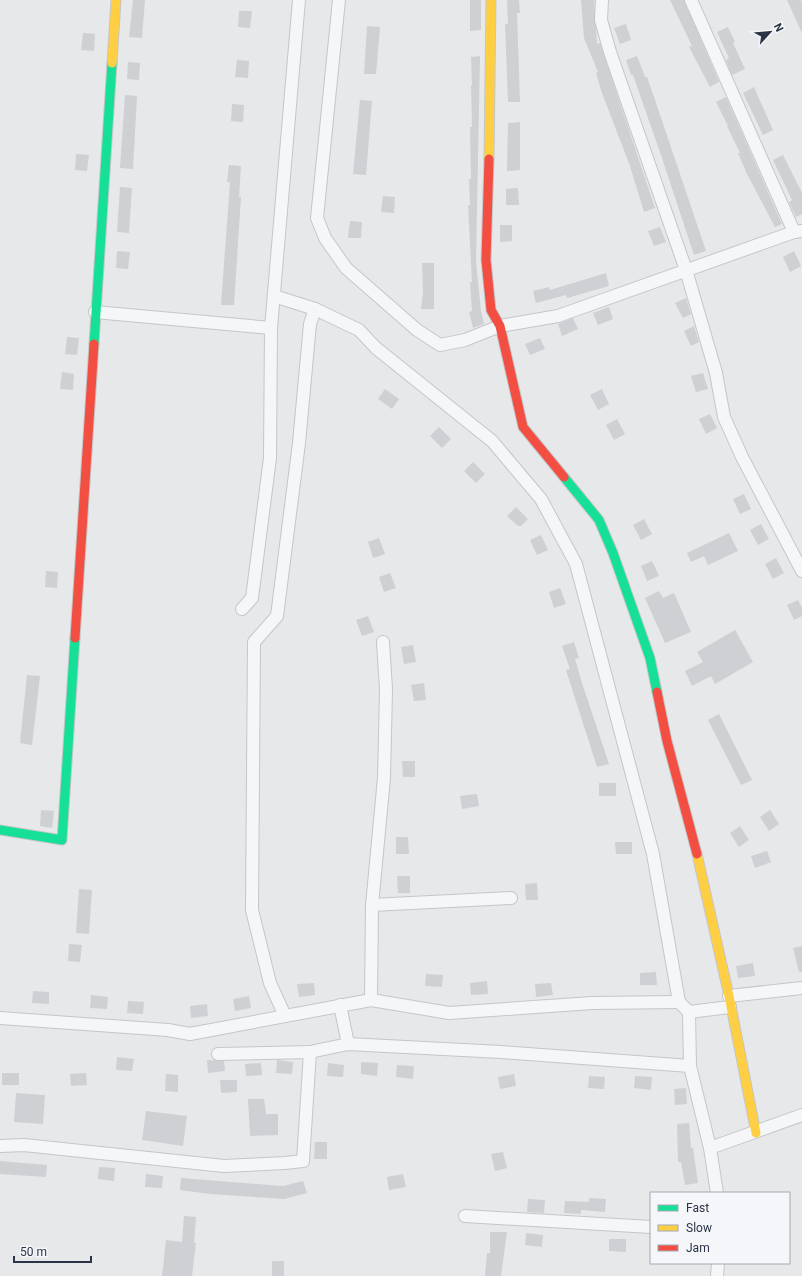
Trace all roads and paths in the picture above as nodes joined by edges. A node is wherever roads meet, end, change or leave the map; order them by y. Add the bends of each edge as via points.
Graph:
1 (116, 0) edge
2 (299, 0) edge
3 (339, 0) edge
4 (491, 0) edge
5 (602, 0) edge
6 (691, 0) edge
7 (798, 232) edge
8 (686, 270) junction
9 (274, 296) junction
10 (314, 308) junction
11 (95, 312) junction
12 (500, 326) junction
13 (271, 328) junction
14 (802, 571) edge
15 (242, 609) dead end
16 (384, 642) dead end
17 (0, 830) edge
18 (510, 898) dead end
19 (372, 905) junction
20 (802, 988) edge
21 (371, 1000) junction
22 (679, 1002) junction
23 (730, 1002) junction
24 (340, 1004) junction
25 (689, 1012) junction
26 (285, 1016) junction
27 (0, 1018) edge
28 (348, 1044) junction
29 (310, 1052) junction
30 (218, 1054) dead end
31 (690, 1066) junction
32 (802, 1115) edge
33 (756, 1133) junction
34 (0, 1146) edge
35 (710, 1148) junction
36 (717, 1192) edge
37 (464, 1216) dead end
38 (650, 1227) edge
39 (718, 1264) edge
40 (717, 1276) edge

1 - 11 street
2 - 9 street
3 - 12 street via 317,218 326,238 346,268 418,330 440,345 465,340
4 - 12 street via 486,260 491,310
5 - 8 street via 602,20 610,52
6 - 7 street
7 - 8 street
8 - 12 street via 558,316
8 - 14 street via 716,373 724,417 742,457
9 - 10 street
9 - 13 street
10 - 22 street via 359,330 376,348 492,442 541,499 576,564 653,854
10 - 26 street via 310,324 299,442 277,616 254,642 252,910 270,983
11 - 13 street
11 - 17 street via 62,840
12 - 23 street via 523,426 599,520 650,658 667,741 691,825
13 - 15 street via 270,458 252,598
16 - 19 street via 384,778
18 - 19 street
19 - 21 street
20 - 23 street
21 - 22 street via 449,1013 592,1003
21 - 24 street
22 - 25 street
23 - 25 street
23 - 33 street
24 - 26 street
24 - 28 street
25 - 31 street
26 - 27 street via 190,1034 168,1030
28 - 29 street
28 - 31 street
29 - 30 street
29 - 34 street via 303,1161 224,1166 24,1145
31 - 35 street
32 - 33 street
33 - 35 street
35 - 36 street
37 - 38 street
39 - 40 street

